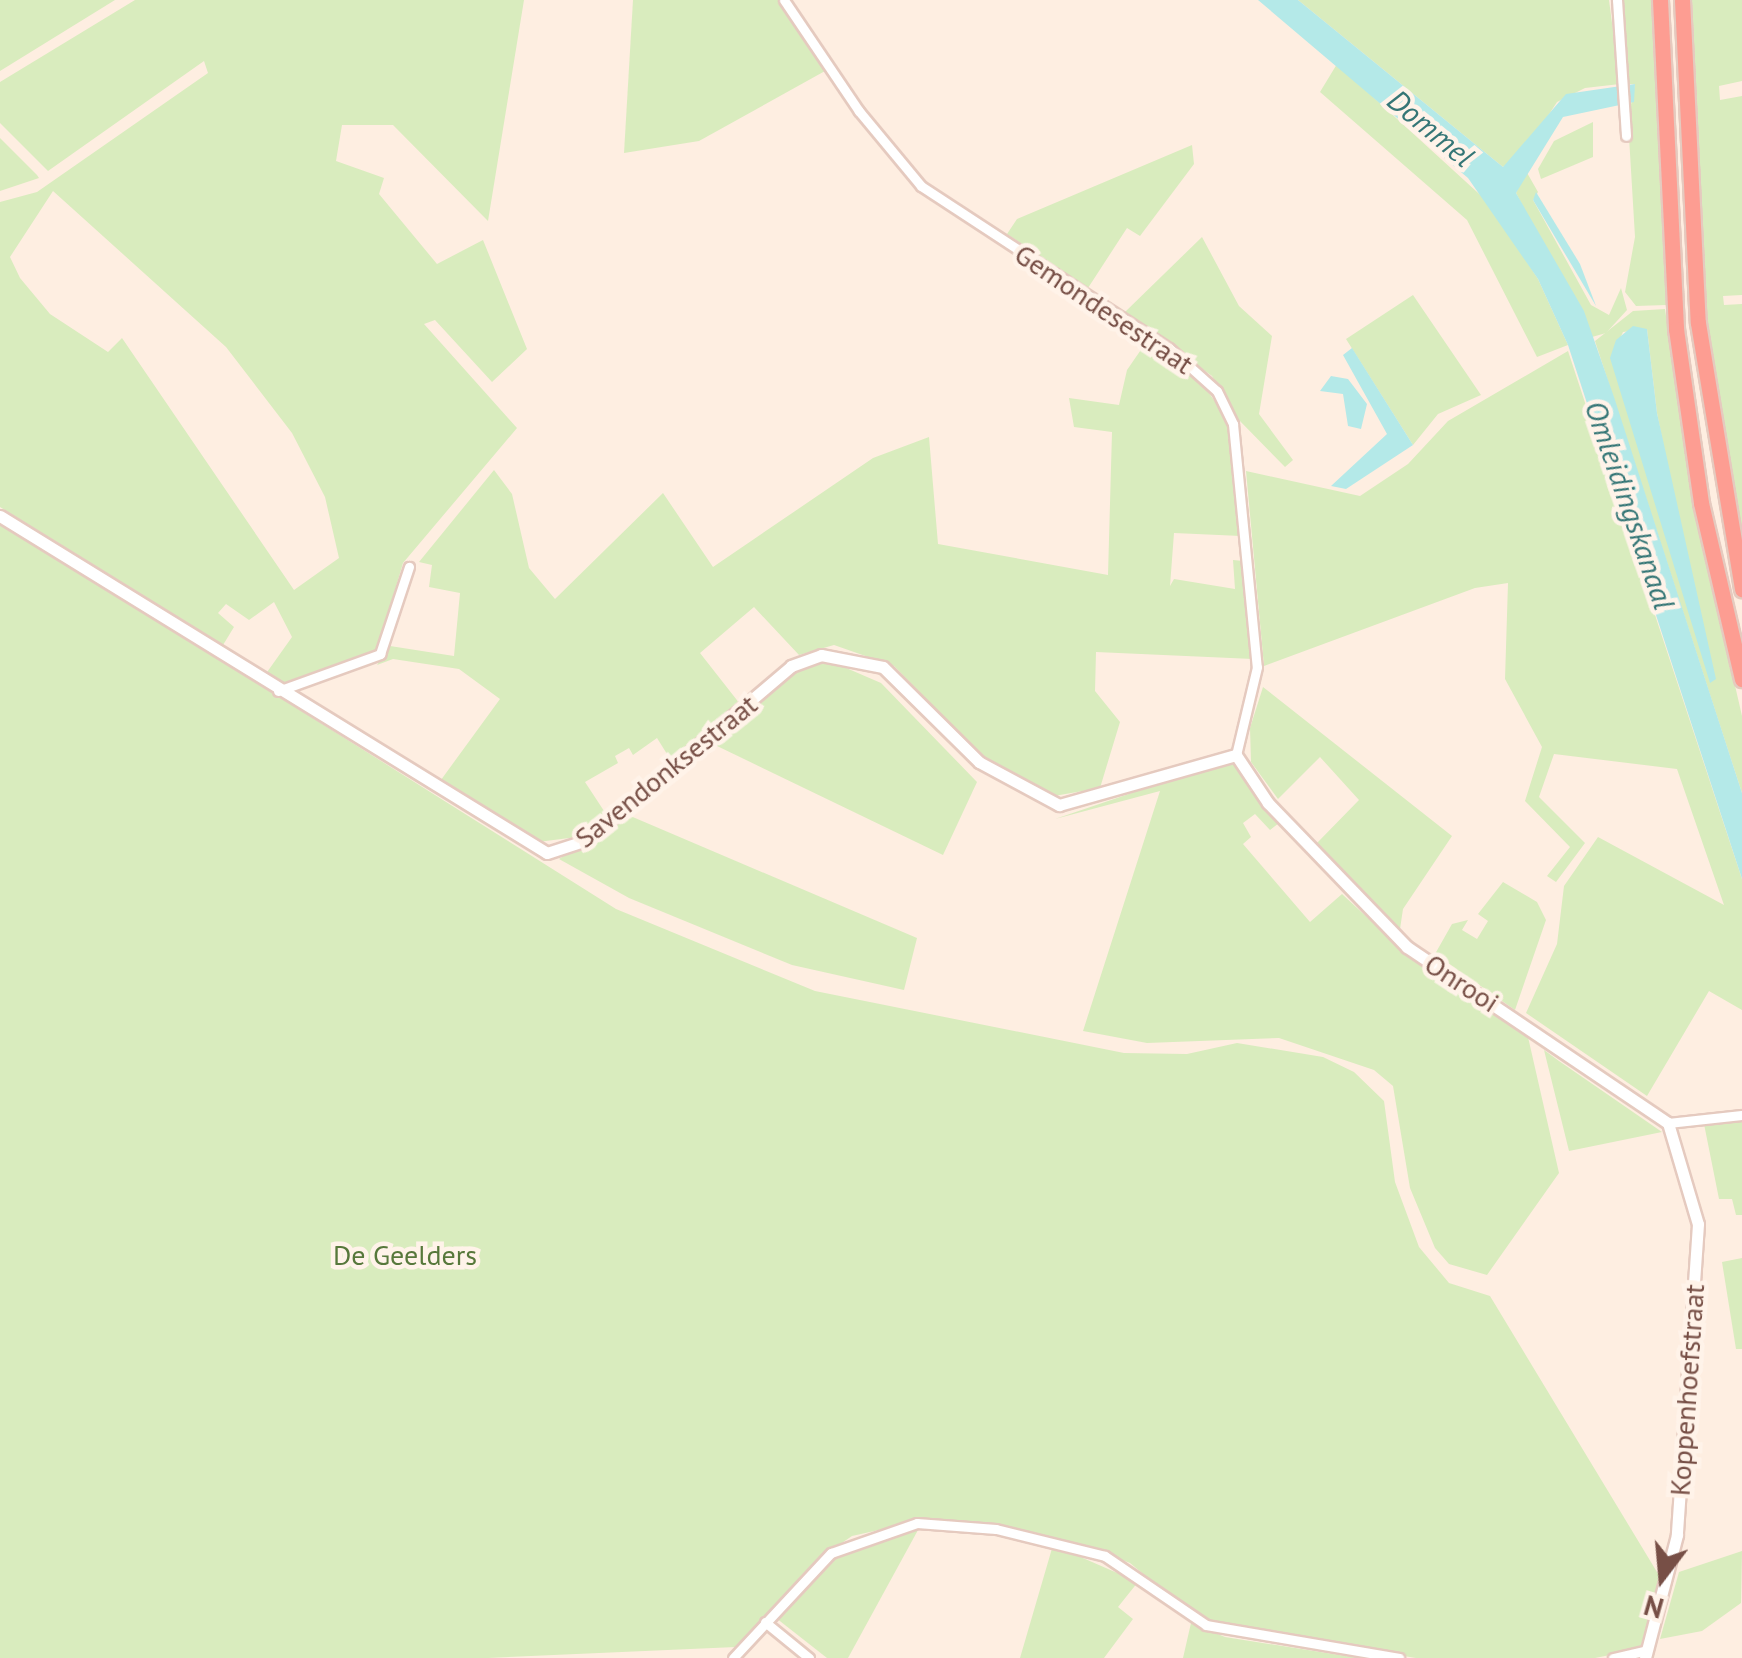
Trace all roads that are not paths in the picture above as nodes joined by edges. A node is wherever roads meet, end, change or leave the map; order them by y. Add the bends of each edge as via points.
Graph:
1 (784, 0) edge
2 (1617, 0) edge
3 (1660, 0) edge
4 (1682, 0) edge
5 (1626, 136) dead end
6 (0, 516) edge
7 (410, 567) dead end
8 (1742, 588) edge
9 (1742, 679) edge
10 (278, 691) junction
11 (1236, 755) junction
12 (1742, 1115) edge
13 (1668, 1123) junction
14 (765, 1622) junction
15 (1646, 1654) edge
16 (732, 1658) edge
17 (809, 1658) edge
18 (1398, 1658) edge
19 (1613, 1658) edge

1 - 11 street, Gemondesestraat via 858,111 921,186 1169,348 1217,391 1233,424 1257,668
2 - 5 street
3 - 9 highway via 1660,115 1676,329 1702,504
4 - 8 highway via 1698,323
6 - 10 street, Savendonksestraat
7 - 10 street via 375,660
10 - 11 street, Savendonksestraat via 547,854 585,841 790,666 820,654 883,667 979,762 1059,805
11 - 13 street, Onrooi via 1268,803 1408,946
12 - 13 street
13 - 15 street, Koppenhoefstraat via 1698,1224 1677,1535
14 - 16 street
14 - 17 street
14 - 18 street via 816,1565 850,1541 891,1527 948,1525 1105,1556 1206,1626
15 - 19 street

